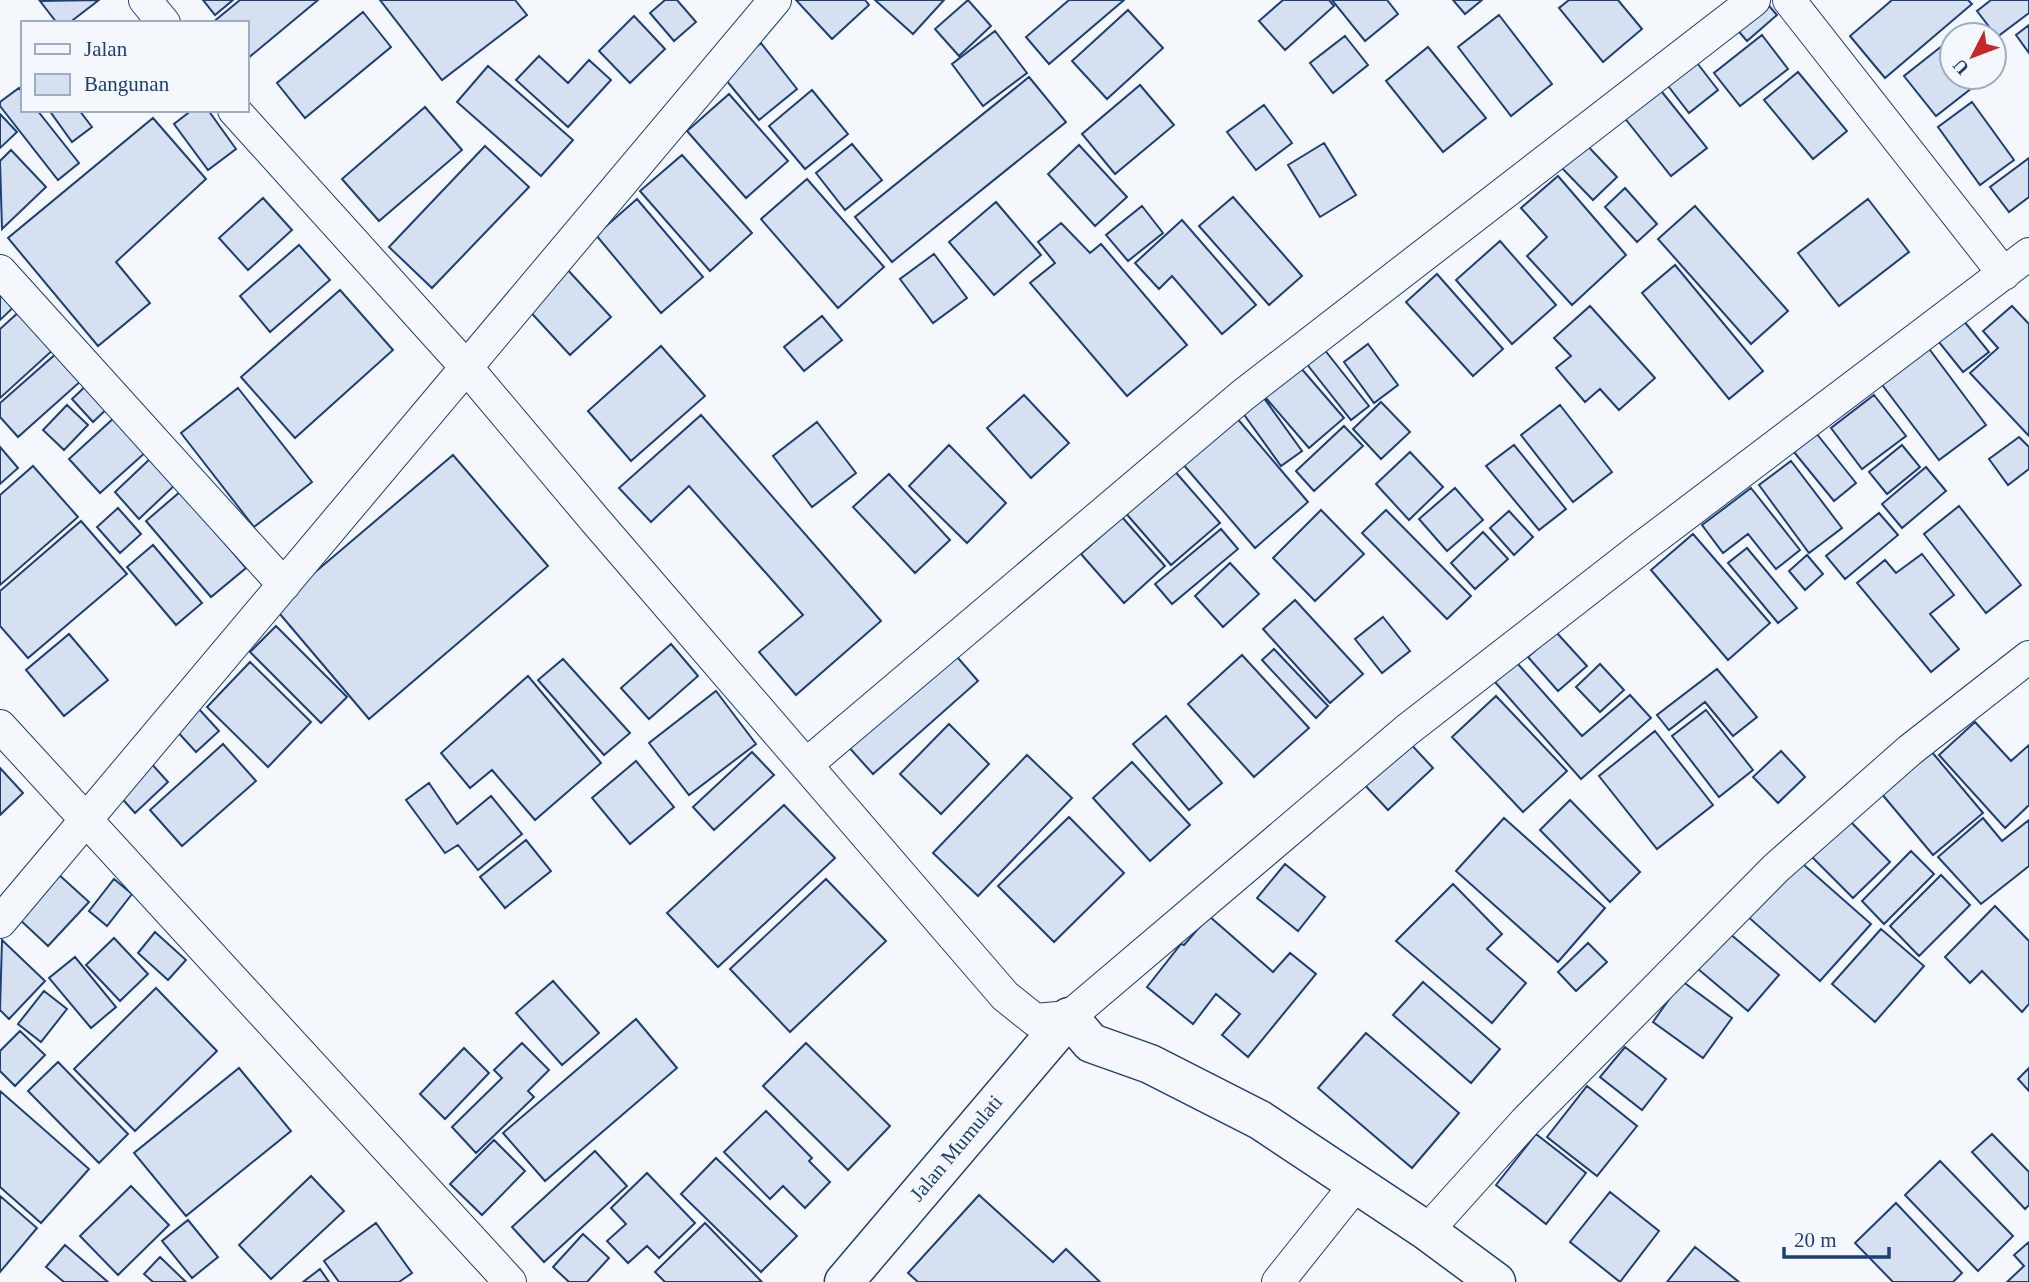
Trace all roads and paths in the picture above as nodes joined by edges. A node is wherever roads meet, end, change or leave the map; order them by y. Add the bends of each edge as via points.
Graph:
1 (145, 0) edge
2 (775, 0) edge
3 (1754, 0) edge
4 (1789, 0) edge
5 (162, 21) edge
6 (236, 112) edge
7 (2029, 254) edge
8 (0, 271) edge
9 (2004, 274) junction
10 (467, 368) junction
11 (284, 584) junction
12 (2029, 657) edge
13 (0, 726) edge
14 (807, 764) junction
15 (87, 819) junction
16 (0, 922) edge
17 (1069, 1017) junction
18 (1357, 1183) junction
19 (1427, 1231) junction
20 (510, 1282) edge
21 (844, 1282) edge
22 (1278, 1282) edge
23 (1496, 1282) edge

1 - 5 street
2 - 10 street
3 - 14 street via 1243,395
4 - 9 street
6 - 10 street
7 - 9 street
8 - 11 street
9 - 17 street via 1418,722
10 - 11 street
10 - 14 street
11 - 15 street
12 - 19 street via 1910,750 1776,867 1525,1122
13 - 15 street
14 - 17 street via 1021,1011 1035,1020
15 - 16 street
15 - 20 street
17 - 18 street via 1091,1043 1150,1064 1261,1120
17 - 21 street, Jalan Mumulati
18 - 19 street
18 - 22 street
19 - 23 street

